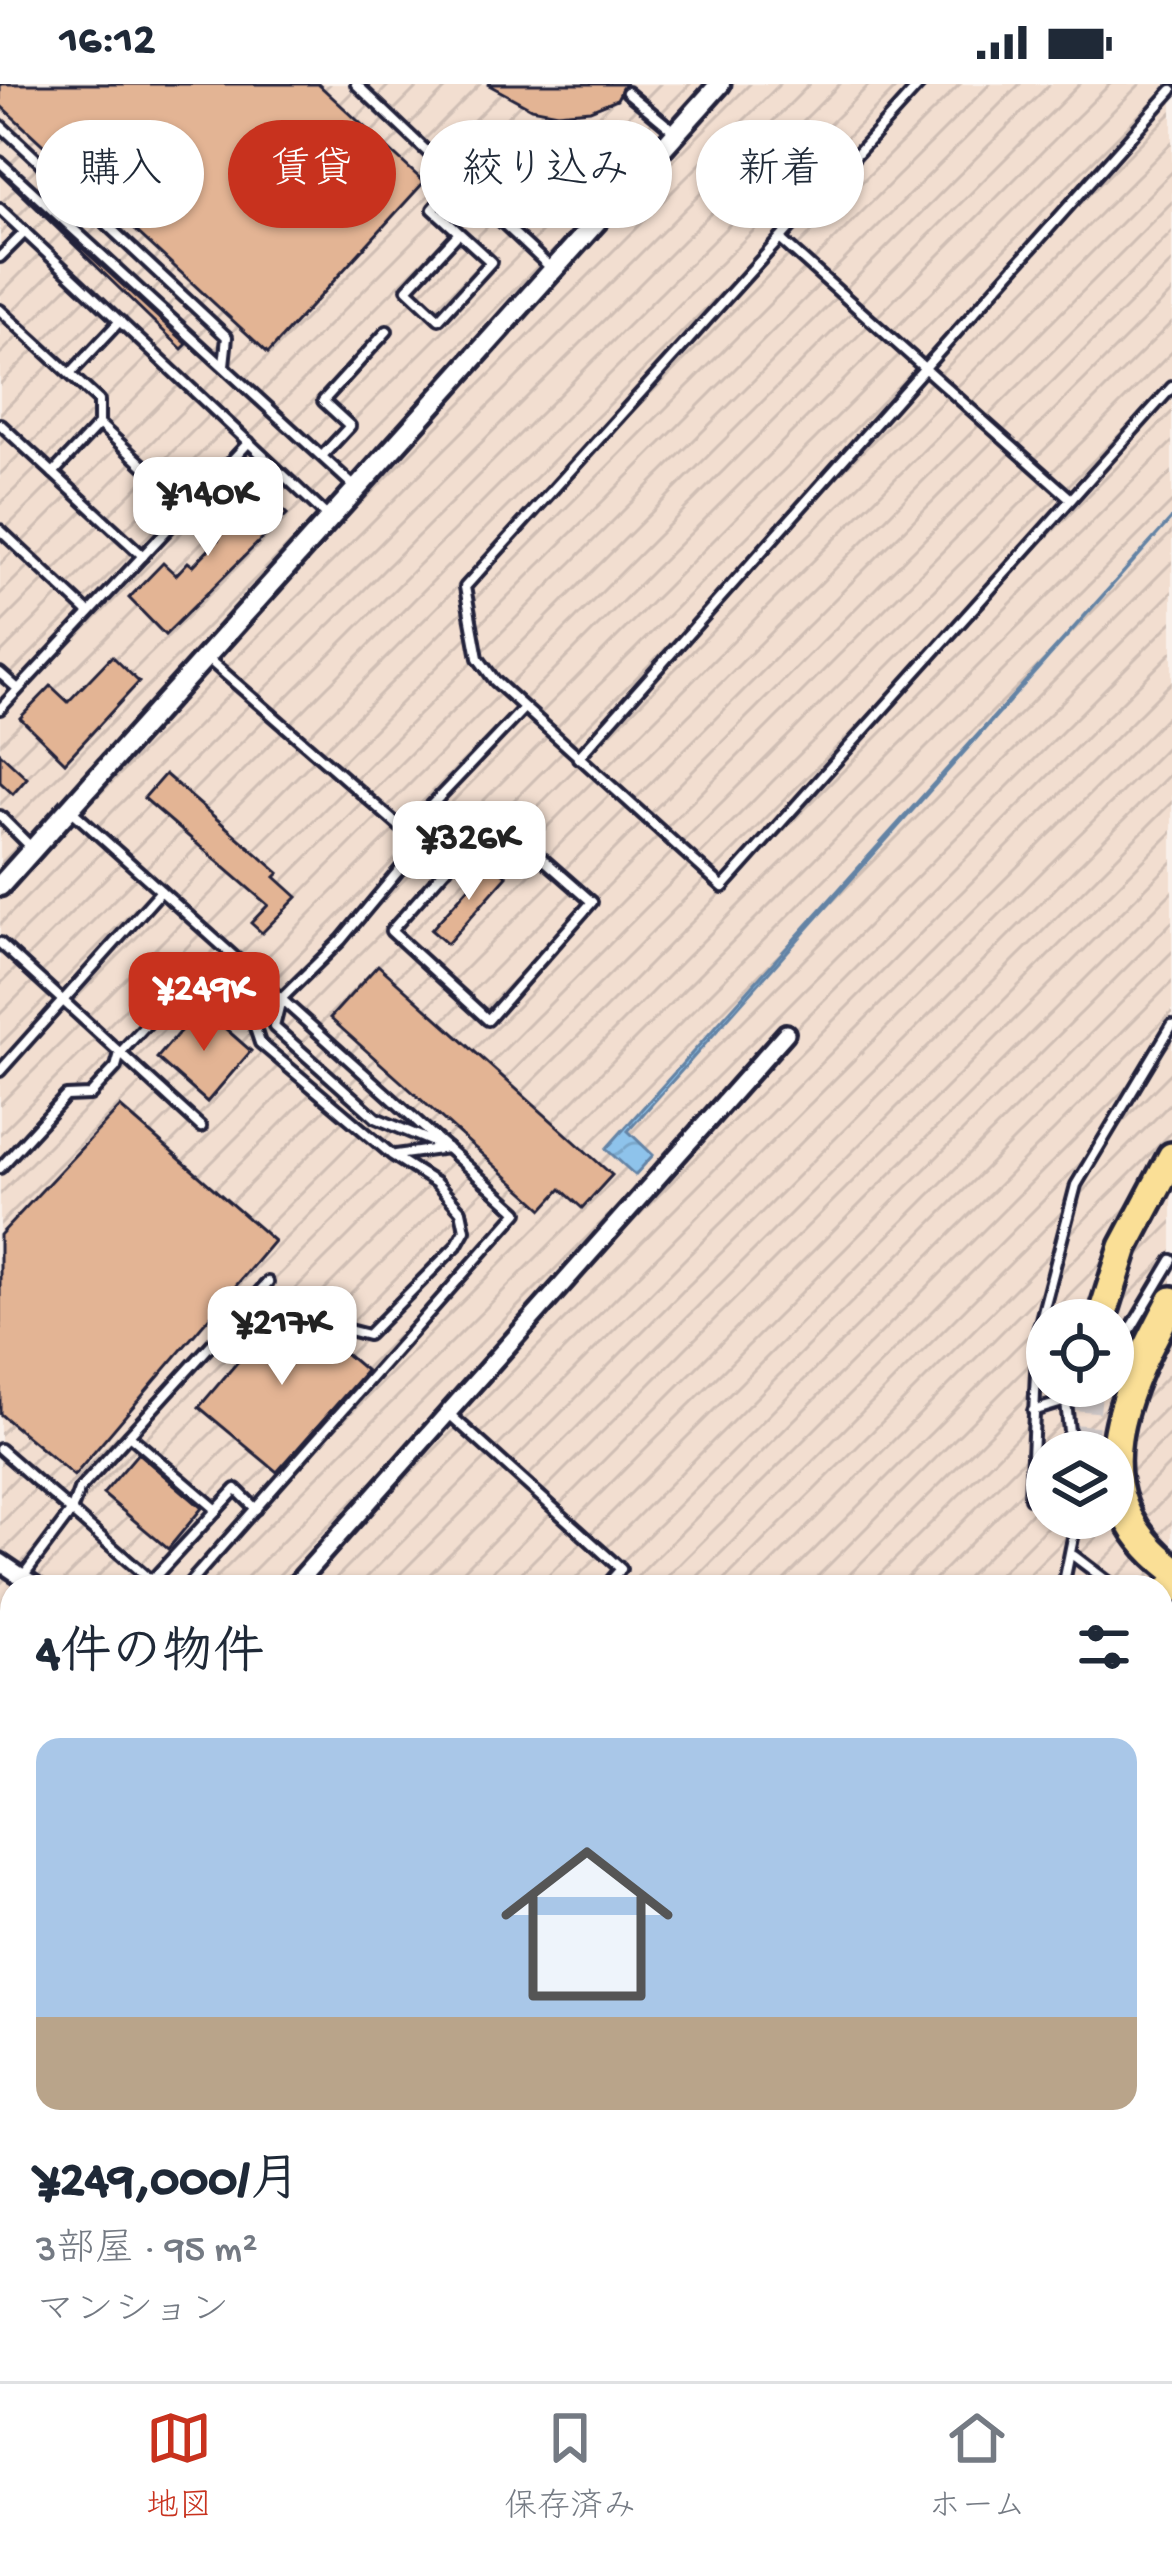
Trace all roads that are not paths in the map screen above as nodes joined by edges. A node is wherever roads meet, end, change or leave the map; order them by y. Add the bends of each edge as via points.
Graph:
1 (356, 84) edge
2 (720, 84) edge
3 (920, 84) edge
4 (1172, 90) edge
5 (627, 92) dead end
6 (0, 125) edge
7 (676, 133) junction
8 (420, 145) edge
9 (0, 162) edge
10 (0, 208) edge
11 (454, 228) edge
12 (508, 228) edge
13 (25, 232) junction
14 (459, 233) junction
15 (780, 239) junction
16 (0, 257) edge
17 (553, 271) junction
18 (0, 310) edge
19 (120, 321) junction
20 (387, 331) dead end
21 (224, 365) junction
22 (924, 368) junction
23 (70, 374) junction
24 (1172, 387) edge
25 (0, 424) edge
26 (99, 424) junction
27 (249, 442) junction
28 (322, 456) junction
29 (53, 473) junction
30 (357, 489) junction
31 (1071, 499) junction
32 (188, 507) junction
33 (330, 519) junction
34 (0, 530) edge
35 (143, 556) junction
36 (89, 614) junction
37 (206, 657) junction
38 (0, 673) edge
39 (18, 689) junction
40 (0, 709) edge
41 (523, 709) junction
42 (578, 758) junction
43 (70, 809) junction
44 (0, 817) edge
45 (406, 832) junction
46 (420, 844) junction
47 (33, 849) junction
48 (447, 868) junction
49 (0, 886) edge
50 (160, 890) junction
51 (0, 943) edge
52 (242, 964) junction
53 (183, 985) dead end
54 (281, 999) junction
55 (62, 1000) junction
56 (1172, 1025) edge
57 (786, 1033) dead end
58 (120, 1053) junction
59 (0, 1071) edge
60 (201, 1126) dead end
61 (447, 1148) junction
62 (392, 1155) junction
63 (1172, 1157) edge
64 (0, 1168) edge
65 (1172, 1184) edge
66 (1172, 1260) edge
67 (1111, 1280) junction
68 (268, 1282) dead end
69 (1106, 1299) edge
70 (1172, 1301) edge
71 (311, 1303) dead end
72 (1172, 1323) edge
73 (1134, 1324) edge
74 (1134, 1374) edge
75 (1134, 1377) edge
76 (1046, 1407) edge
77 (1122, 1407) edge
78 (1033, 1411) junction
79 (446, 1412) junction
80 (1032, 1431) edge
81 (129, 1435) junction
82 (0, 1449) edge
83 (256, 1509) junction
84 (217, 1510) junction
85 (71, 1512) junction
86 (1075, 1539) edge
87 (1074, 1556) junction
88 (1172, 1568) edge
89 (24, 1575) edge
90 (144, 1575) edge
91 (163, 1575) edge
92 (197, 1575) edge
93 (303, 1575) edge
94 (616, 1575) edge
95 (1067, 1575) edge
96 (1100, 1575) edge

1 - 8 lane
2 - 7 street
3 - 15 lane
4 - 22 lane
5 - 7 lane
6 - 21 lane via 227,337
7 - 17 street
9 - 21 lane
10 - 13 lane
11 - 14 lane
12 - 17 lane
13 - 16 lane
13 - 19 lane
14 - 14 lane via 491,262 439,319 407,289
15 - 22 lane
15 - 41 lane via 465,586 478,658
17 - 30 street
18 - 23 lane
19 - 23 lane
19 - 27 lane
20 - 28 lane via 323,401 350,426
21 - 28 lane
22 - 31 lane
22 - 42 lane
23 - 26 lane via 99,401
24 - 31 lane
25 - 29 lane
26 - 29 lane
26 - 32 lane
27 - 32 lane
27 - 33 lane
28 - 30 lane
29 - 35 lane
30 - 33 street
31 - 42 lane via 723,886
32 - 35 lane
33 - 37 street
34 - 36 lane
35 - 36 lane
36 - 39 lane
37 - 43 street
37 - 45 lane
38 - 39 lane
39 - 40 lane
41 - 42 lane
41 - 45 lane
43 - 47 street
43 - 50 lane
44 - 47 lane
45 - 46 lane
46 - 48 lane
46 - 54 lane
47 - 49 street
48 - 48 lane via 391,931 488,1020 592,902 493,815
50 - 52 lane
50 - 55 lane
51 - 55 lane
52 - 54 lane
52 - 62 lane via 260,1043
53 - 58 lane
54 - 61 lane
54 - 61 lane via 274,1027 376,1118
55 - 58 lane
55 - 59 lane
56 - 78 lane via 1076,1185 1038,1331
57 - 79 street
58 - 60 lane
58 - 64 lane via 90,1095 66,1096
61 - 62 lane
61 - 83 lane via 518,1212
62 - 71 lane via 436,1183 461,1210 465,1230 368,1335 340,1328
63 - 67 highway
65 - 67 highway
66 - 73 lane
67 - 69 highway
68 - 81 lane
70 - 74 highway
72 - 75 highway
76 - 78 lane
77 - 88 highway via 1120,1496 1144,1540
78 - 80 lane
79 - 93 street
79 - 94 lane via 621,1569
81 - 84 lane
81 - 85 lane via 79,1490
82 - 85 lane
83 - 84 lane via 236,1489
83 - 92 lane
84 - 91 lane
85 - 89 lane
85 - 90 lane
86 - 87 lane
87 - 95 lane
87 - 96 lane

